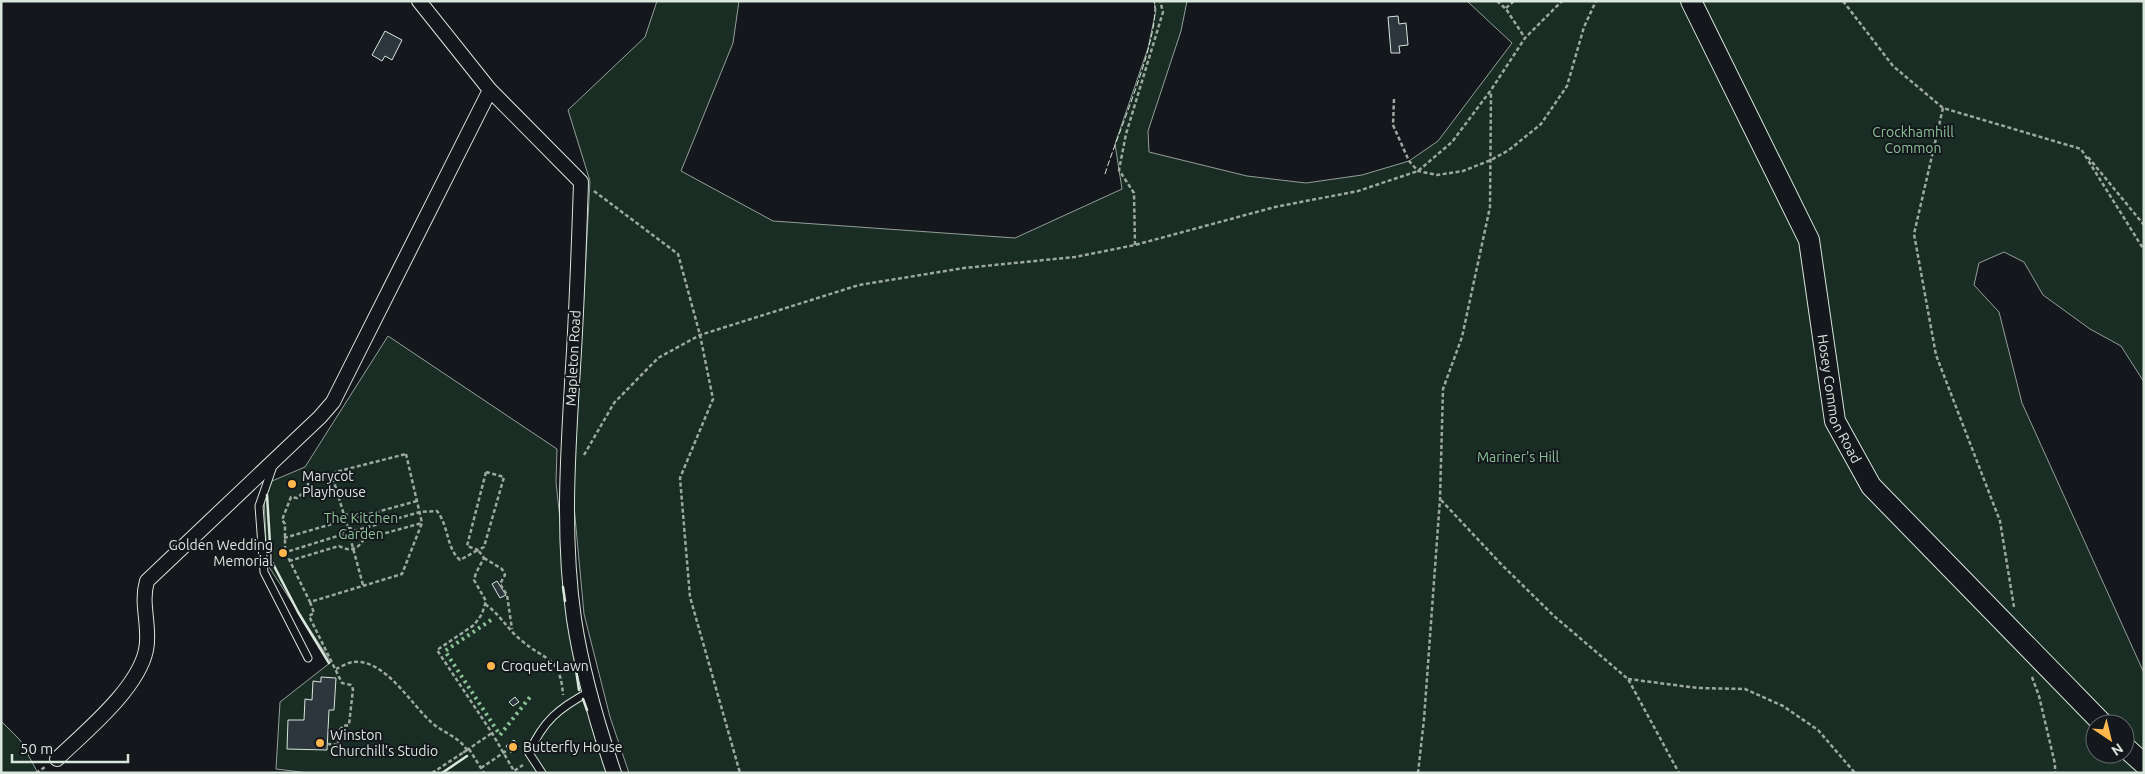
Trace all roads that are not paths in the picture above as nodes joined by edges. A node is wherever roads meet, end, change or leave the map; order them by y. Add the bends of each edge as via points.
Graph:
1 (419, 1) edge
2 (1691, 1) edge
3 (490, 90) junction
4 (277, 457) junction
5 (308, 658) dead end
6 (589, 692) junction
7 (2093, 714) edge
8 (57, 759) dead end
9 (542, 773) edge
10 (614, 773) edge

1 - 3 street
2 - 7 main road, Hosey Common Road via 1809,240 1835,421 1871,486
3 - 4 street via 333,402
3 - 6 street, Mapleton Road via 581,182 566,484 572,602
4 - 5 lane via 259,506 264,572
4 - 8 street via 147,581 144,594 147,648 136,676 111,706
6 - 9 lane via 564,706 538,733 529,753
6 - 10 street, Mapleton Road

